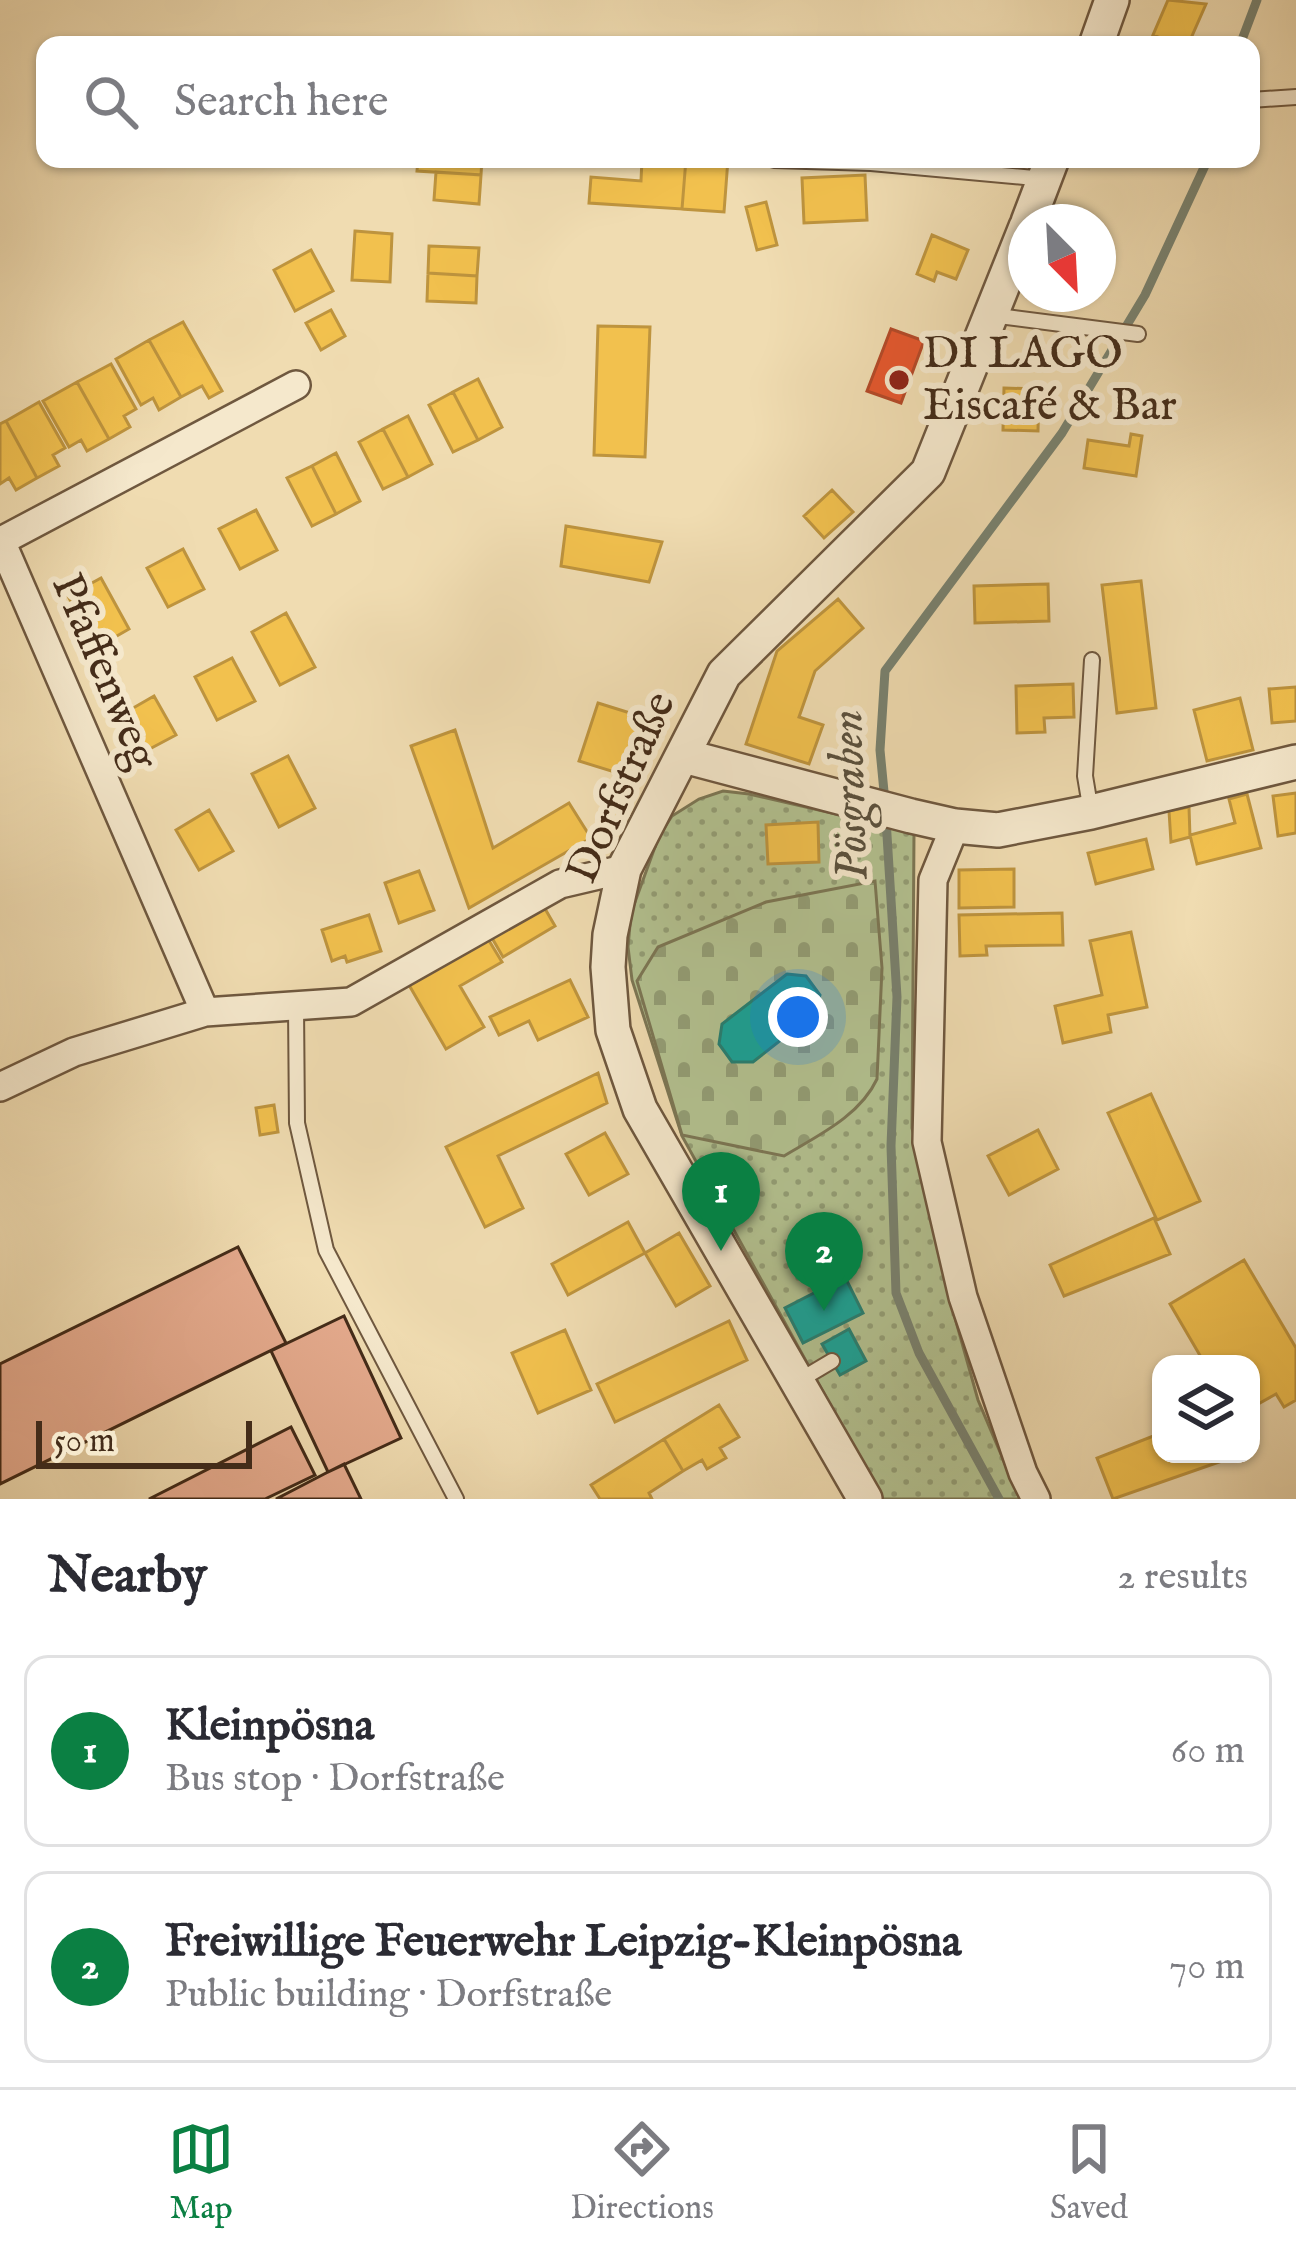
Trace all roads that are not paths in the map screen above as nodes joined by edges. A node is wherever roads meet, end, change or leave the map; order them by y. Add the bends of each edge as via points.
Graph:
1 (1112, 0) edge
2 (1099, 36) edge
3 (1296, 98) edge
4 (1260, 100) edge
5 (1049, 169) edge
6 (1035, 204) edge
7 (1008, 273) edge
8 (992, 315) junction
9 (1138, 334) dead end
10 (296, 385) dead end
11 (1093, 660) dead end
12 (684, 756) junction
13 (1296, 762) edge
14 (1090, 812) junction
15 (955, 826) junction
16 (624, 869) junction
17 (296, 1006) junction
18 (205, 1012) junction
19 (0, 1087) edge
20 (832, 1361) dead end
21 (797, 1382) junction
22 (456, 1499) edge
23 (865, 1499) edge
24 (1036, 1499) edge

1 - 2 street
3 - 4 lane
5 - 6 street, Dorfstraße
7 - 8 street, Dorfstraße
8 - 9 lane
8 - 12 street, Dorfstraße via 928,472 724,674
10 - 18 street, Pfaffenweg via 1,541
11 - 14 lane
12 - 15 street
12 - 16 street, Dorfstraße
13 - 14 street
14 - 15 street via 998,830
15 - 24 street via 933,880 927,1142 963,1297
16 - 17 street via 560,884 352,1002
16 - 21 street, Dorfstraße via 608,967 621,1061 652,1132 779,1338
17 - 18 street
17 - 22 lane via 297,1123 326,1250
18 - 19 street via 74,1052
20 - 21 lane
21 - 23 street, Dorfstraße

